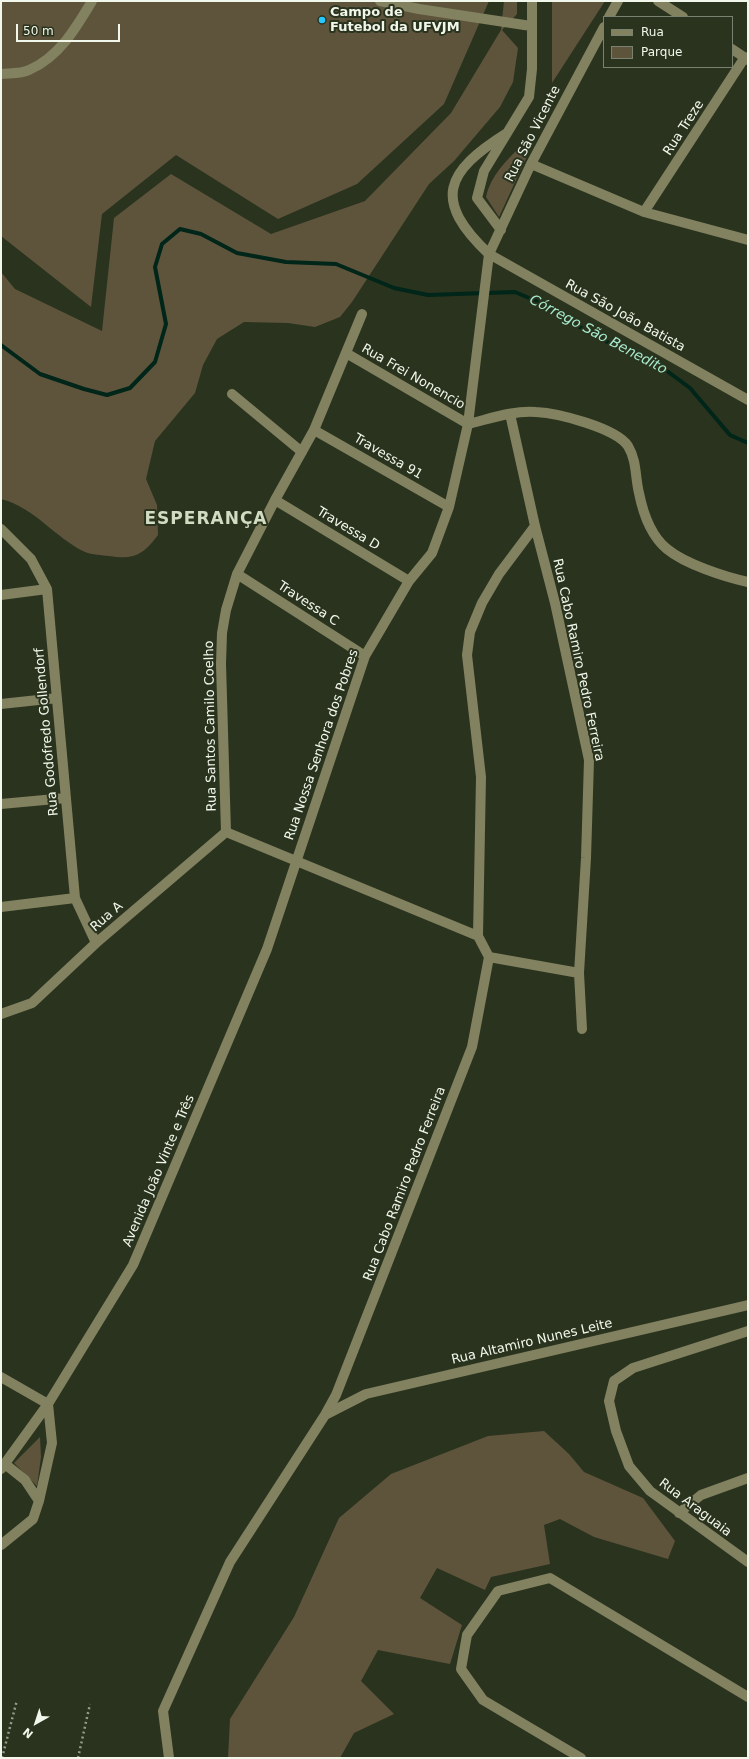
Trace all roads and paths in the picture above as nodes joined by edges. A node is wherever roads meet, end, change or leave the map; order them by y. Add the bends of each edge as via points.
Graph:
1 (92, 1) edge
2 (380, 1) edge
3 (532, 1) edge
4 (618, 1) edge
5 (658, 1) edge
6 (610, 16) edge
7 (681, 16) edge
8 (531, 26) junction
9 (603, 29) edge
10 (733, 50) edge
11 (747, 58) edge
12 (1, 74) edge
13 (507, 132) junction
14 (531, 164) junction
15 (644, 212) junction
16 (501, 230) junction
17 (748, 238) edge
18 (489, 254) junction
19 (362, 314) dead end
20 (346, 353) junction
21 (232, 394) dead end
22 (748, 400) edge
23 (510, 414) junction
24 (468, 424) junction
25 (314, 430) junction
26 (302, 452) junction
27 (275, 500) junction
28 (449, 507) junction
29 (535, 526) junction
30 (1, 529) edge
31 (237, 574) junction
32 (409, 581) junction
33 (748, 582) edge
34 (47, 589) junction
35 (1, 594) edge
36 (365, 656) junction
37 (57, 698) junction
38 (1, 704) edge
39 (66, 798) junction
40 (1, 804) edge
41 (226, 832) junction
42 (296, 860) junction
43 (75, 898) junction
44 (1, 906) edge
45 (478, 936) junction
46 (96, 943) junction
47 (488, 957) junction
48 (579, 973) junction
49 (1, 1014) edge
50 (582, 1028) dead end
51 (748, 1305) edge
52 (748, 1331) edge
53 (1, 1377) edge
54 (48, 1404) junction
55 (325, 1415) junction
56 (3, 1466) edge
57 (748, 1478) edge
58 (39, 1501) junction
59 (679, 1513) junction
60 (1, 1546) edge
61 (748, 1562) edge
62 (748, 1697) edge
63 (17, 1700) dead end
64 (90, 1704) dead end
65 (2, 1758) edge
66 (78, 1758) edge
67 (169, 1758) edge
68 (581, 1758) edge

1 - 12 street via 78,25 56,53 28,71
2 - 8 street
3 - 8 street
4 - 6 street
5 - 7 street
8 - 13 street via 532,69 528,97
9 - 14 street, Rua São Vicente
10 - 11 street
11 - 15 street, Rua Treze
13 - 16 street via 484,171 477,198
13 - 18 street, Rua São João Batista via 472,160 458,176 452,192 452,204 459,220 470,236
14 - 15 street
14 - 16 street, Rua São Vicente
15 - 17 street
16 - 18 street, Rua São Vicente
18 - 22 street, Rua São João Batista
18 - 24 street, Rua Nossa Senhora dos Pobres
19 - 20 street, Rua Santos Camilo Coelho
20 - 24 street, Rua Frei Nonencio
20 - 25 street, Rua Santos Camilo Coelho
21 - 26 street
23 - 24 street
23 - 29 street, Rua Cabo Ramiro Pedro Ferreira
23 - 33 street via 536,412 583,421 615,434 628,446 636,467 638,493 648,524 667,549 699,567
24 - 28 street, Rua Nossa Senhora dos Pobres
25 - 26 street, Rua Santos Camilo Coelho
25 - 28 street, Travessa 91
26 - 27 street, Rua Santos Camilo Coelho
27 - 31 street, Rua Santos Camilo Coelho
27 - 32 street, Travessa D
28 - 32 street, Rua Nossa Senhora dos Pobres via 432,553
29 - 45 street via 499,574 482,603 470,632 467,655 481,777
29 - 48 street, Rua Cabo Ramiro Pedro Ferreira via 555,603 589,760
30 - 34 street, Rua Godofredo Gollendorf via 31,559
31 - 36 street, Travessa C
31 - 41 street, Rua Santos Camilo Coelho via 222,633
32 - 36 street, Rua Nossa Senhora dos Pobres
34 - 35 street
34 - 37 street, Rua Godofredo Gollendorf
36 - 42 street, Rua Nossa Senhora dos Pobres
37 - 38 street
37 - 39 street, Rua Godofredo Gollendorf
39 - 40 street
39 - 43 street, Rua Godofredo Gollendorf
41 - 42 street
41 - 46 street, Rua A
42 - 45 street
42 - 54 street, Avenida João Vinte e Três via 267,949 133,1265
43 - 44 street
43 - 46 street, Rua Godofredo Gollendorf
45 - 47 street
46 - 49 street, Rua A via 32,1003
47 - 48 street
47 - 55 street, Rua Cabo Ramiro Pedro Ferreira via 472,1047 336,1395
48 - 50 street, Rua Cabo Ramiro Pedro Ferreira
51 - 55 street, Rua Altamiro Nunes Leite via 366,1394
52 - 59 street, Rua Araguaia via 632,1368 614,1381 609,1401 616,1431 629,1466 650,1491
53 - 54 street
54 - 56 street, Avenida João Vinte e Três
54 - 58 street via 52,1443
55 - 67 street, Rua Cabo Ramiro Pedro Ferreira via 230,1562 163,1711
56 - 58 street via 25,1480
57 - 59 street via 701,1495
58 - 60 street via 32,1519
59 - 61 street, Rua Araguaia
62 - 68 street via 550,1578 498,1591 467,1635 461,1669 483,1700
63 - 65 path
64 - 66 path

